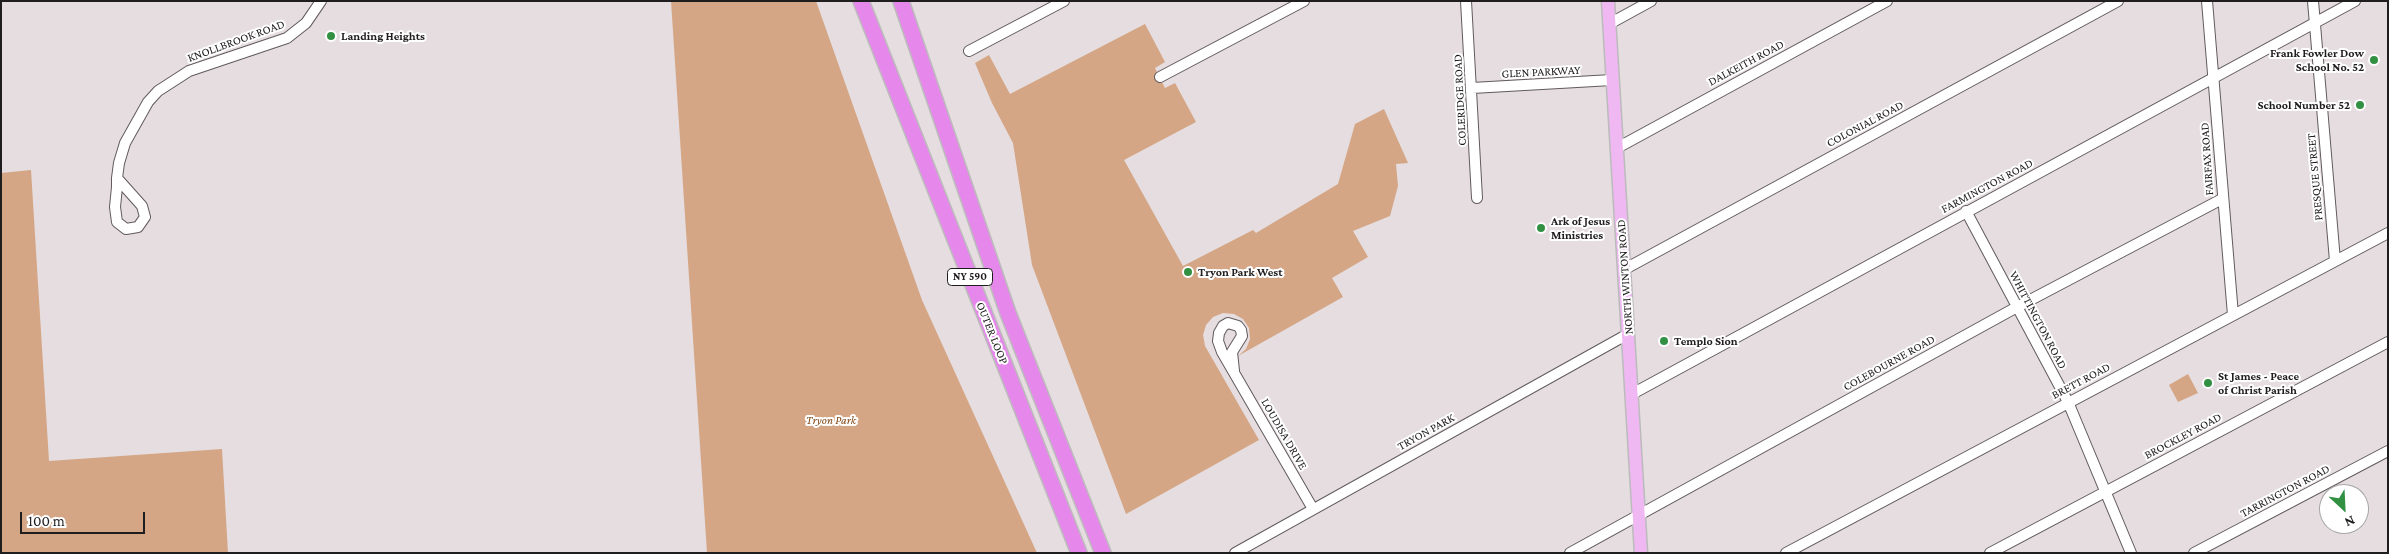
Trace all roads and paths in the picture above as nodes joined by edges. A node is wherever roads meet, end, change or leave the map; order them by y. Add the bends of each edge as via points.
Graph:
1 (321, 1) edge
2 (861, 1) edge
3 (900, 1) edge
4 (1064, 1) edge
5 (1304, 1) edge
6 (1466, 1) edge
7 (1608, 1) edge
8 (1651, 1) edge
9 (1888, 1) edge
10 (2118, 1) edge
11 (2207, 1) edge
12 (2313, 1) edge
13 (2355, 1) edge
14 (2314, 23) junction
15 (1609, 24) junction
16 (969, 51) dead end
17 (1160, 77) dead end
18 (2213, 78) junction
19 (1612, 80) junction
20 (1472, 88) junction
21 (1617, 148) junction
22 (117, 178) junction
23 (1477, 198) dead end
24 (2222, 199) junction
25 (1966, 211) junction
26 (2388, 233) edge
27 (2335, 261) junction
28 (1625, 269) junction
29 (2017, 307) junction
30 (2233, 315) junction
31 (1628, 334) junction
32 (2388, 342) edge
33 (1234, 372) dead end
34 (1632, 394) junction
35 (2068, 402) junction
36 (2388, 451) edge
37 (2105, 491) junction
38 (1313, 509) junction
39 (1639, 515) junction
40 (1079, 553) edge
41 (1103, 553) edge
42 (1235, 553) edge
43 (1570, 553) edge
44 (1641, 553) edge
45 (1786, 553) edge
46 (1990, 553) edge
47 (2131, 553) edge
48 (2194, 553) edge

1 - 22 street, KNOLLBROOK ROAD via 306,23 287,38 189,71 158,92 138,118 125,143
2 - 40 highway, OUTER LOOP / NY 590
3 - 41 highway, OUTER LOOP / NY 590 via 1006,306
4 - 16 street
5 - 17 street
6 - 20 street, COLERIDGE ROAD
7 - 15 main road, NORTH WINTON ROAD
8 - 15 street
9 - 21 street, DALKEITH ROAD
10 - 28 street, COLONIAL ROAD
11 - 18 street, FAIRFAX ROAD
12 - 14 street, PRESQUE STREET
13 - 14 street, FARMINGTON ROAD
14 - 18 street, FARMINGTON ROAD
14 - 27 street, PRESQUE STREET
15 - 19 main road, NORTH WINTON ROAD
18 - 24 street, FAIRFAX ROAD
18 - 25 street, FARMINGTON ROAD
19 - 20 street, GLEN PARKWAY
19 - 21 main road, NORTH WINTON ROAD
20 - 23 street, COLERIDGE ROAD
21 - 28 main road, NORTH WINTON ROAD
22 - 22 street, KNOLLBROOK ROAD via 117,222 126,229 138,227 145,217 142,206
24 - 29 street, COLEBOURNE ROAD
24 - 30 street, FAIRFAX ROAD
25 - 29 street, WHITTINGTON ROAD
25 - 34 street, FARMINGTON ROAD
26 - 27 street, BRETT ROAD
27 - 30 street, BRETT ROAD
28 - 31 main road, NORTH WINTON ROAD
29 - 35 street, WHITTINGTON ROAD
29 - 39 street, COLEBOURNE ROAD
30 - 35 street, BRETT ROAD
31 - 34 main road, NORTH WINTON ROAD
31 - 38 street, TRYON PARK
32 - 37 street, BROCKLEY ROAD
33 - 38 street, LOUDISA DRIVE
34 - 39 main road, NORTH WINTON ROAD
35 - 37 street, WHITTINGTON ROAD
35 - 45 street, BRETT ROAD
36 - 48 street, TARRINGTON ROAD
37 - 46 street, BROCKLEY ROAD
37 - 47 street, WHITTINGTON ROAD
38 - 42 street, TRYON PARK
39 - 43 street, COLEBOURNE ROAD
39 - 44 main road, NORTH WINTON ROAD

